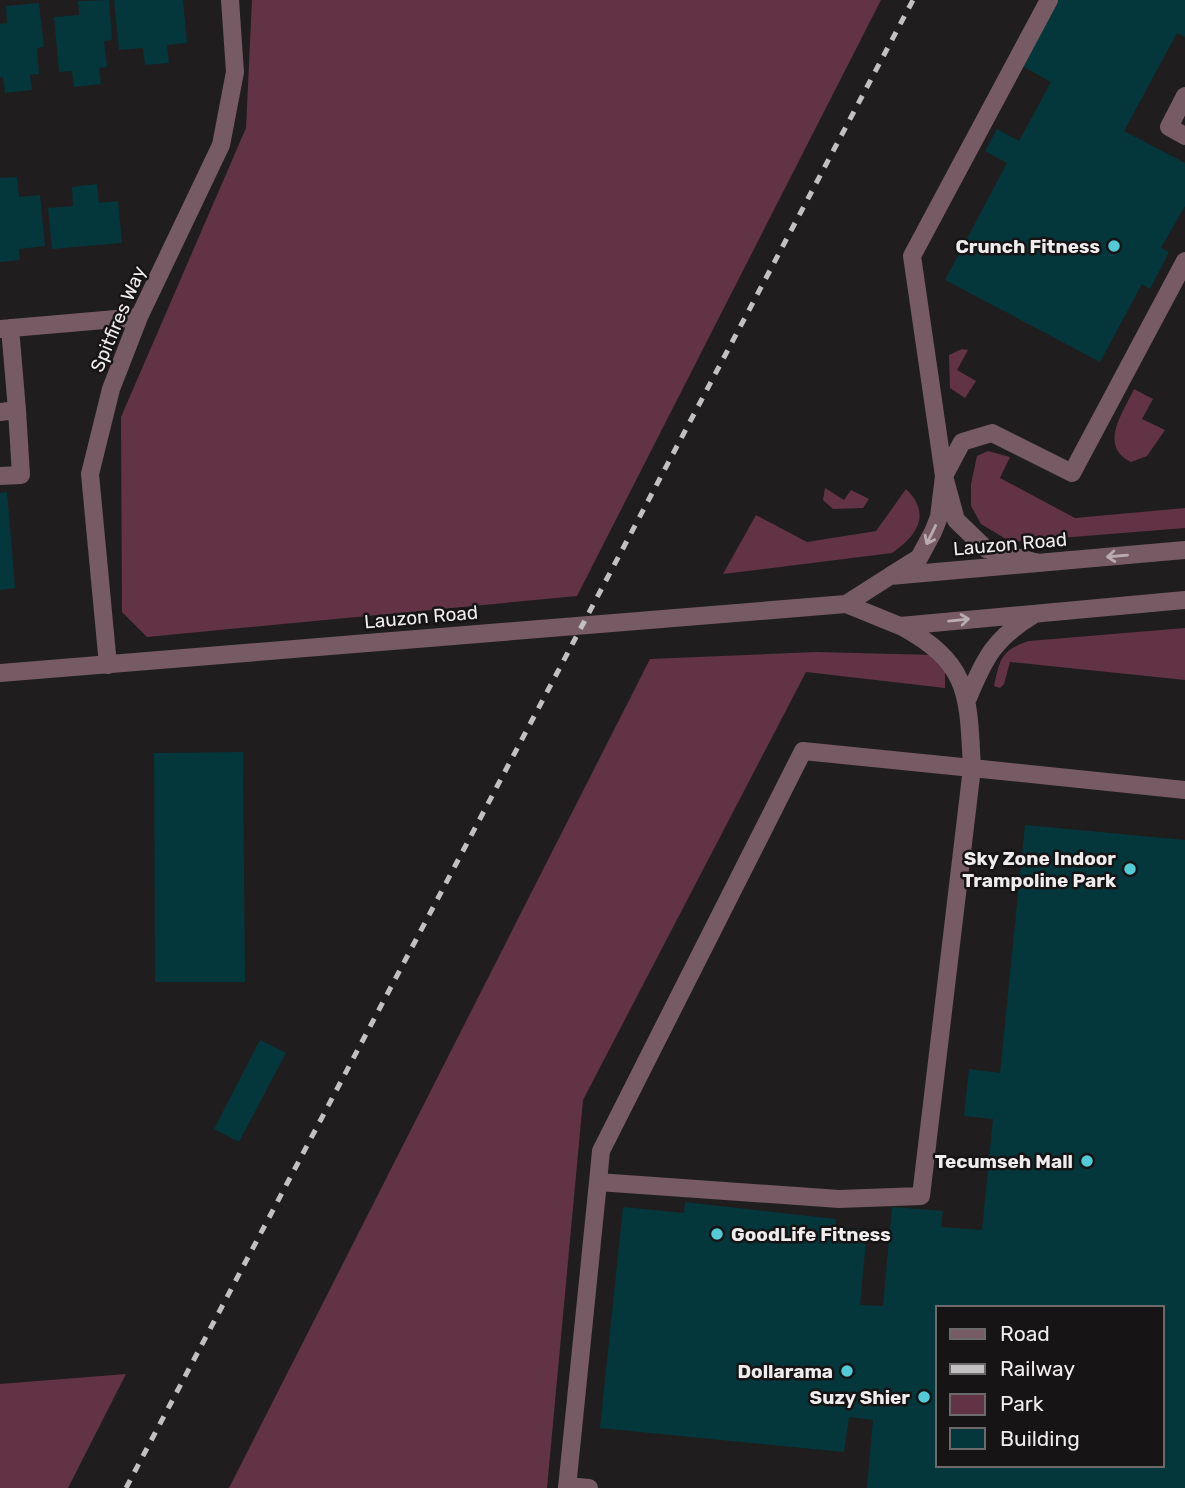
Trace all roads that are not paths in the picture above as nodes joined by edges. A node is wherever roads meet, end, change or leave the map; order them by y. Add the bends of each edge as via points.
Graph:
1 (230, 0) edge
2 (1049, 0) edge
3 (1185, 96) edge
4 (1185, 136) edge
5 (1185, 261) edge
6 (139, 317) junction
7 (5, 328) edge
8 (8, 411) edge
9 (0, 476) edge
10 (943, 476) junction
11 (1185, 550) edge
12 (1038, 563) junction
13 (890, 576) junction
14 (1185, 600) edge
15 (846, 604) junction
16 (1038, 612) junction
17 (901, 626) junction
18 (108, 665) junction
19 (0, 673) edge
20 (968, 698) junction
21 (972, 768) junction
22 (1185, 790) edge
23 (598, 1182) junction
24 (567, 1487) edge
25 (589, 1488) edge

1 - 6 street, Spitfires Way via 235,72 221,145
2 - 10 street via 912,256
3 - 4 street via 1169,128
5 - 10 street via 1072,473 992,433 962,442
6 - 7 street
6 - 18 street, Spitfires Way via 111,390 90,474
7 - 8 street
8 - 9 street via 21,475
10 - 12 street via 956,520 986,549
10 -> 13 street via 933,533 919,558
11 -> 12 street, Lauzon Road
12 - 13 street, Lauzon Road
13 - 15 street, Lauzon Road
14 - 16 street, Lauzon Road
15 - 17 street, Lauzon Road
15 - 18 street, Lauzon Road
17 -> 16 street, Lauzon Road
16 - 20 street via 1006,632 981,666
17 - 20 street via 933,644
18 - 19 street, Lauzon Road
20 - 21 street
21 - 22 street
21 - 23 street via 803,751 601,1151
21 - 23 street via 922,1196 839,1199
23 - 24 street
24 - 25 street

